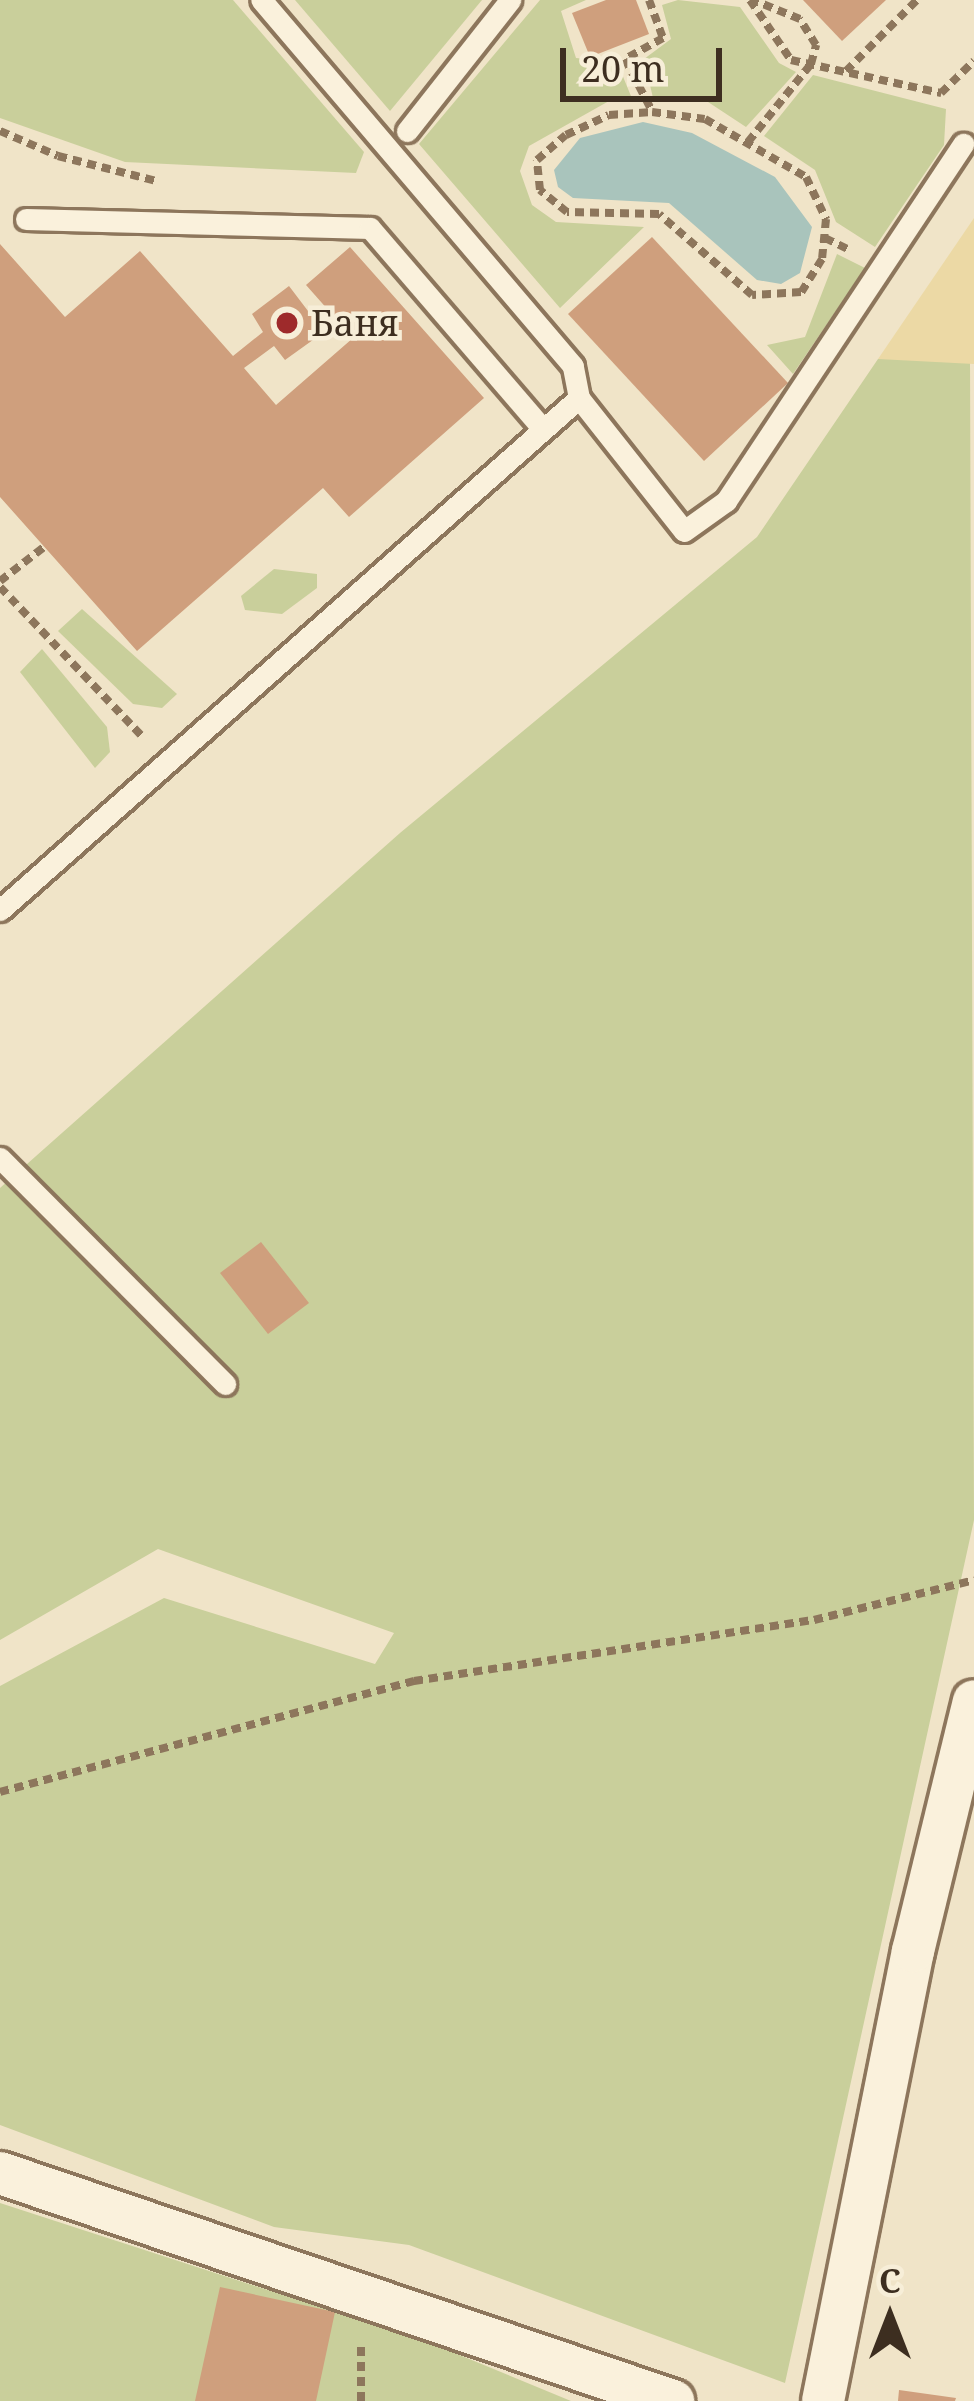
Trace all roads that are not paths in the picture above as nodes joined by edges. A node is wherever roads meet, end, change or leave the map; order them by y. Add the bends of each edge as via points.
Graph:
1 (261, 0) edge
2 (510, 0) edge
3 (407, 131) dead end
4 (963, 144) dead end
5 (26, 219) dead end
6 (579, 398) junction
7 (543, 429) junction
8 (0, 910) edge
9 (0, 1158) edge
10 (225, 1384) dead end
11 (974, 1701) edge
12 (0, 2173) edge
13 (673, 2401) edge
14 (823, 2401) edge

1 - 6 lane via 573,365
2 - 3 lane
4 - 6 lane via 726,501 684,531
5 - 7 lane via 370,228
6 - 7 lane
7 - 8 lane
9 - 10 lane
11 - 14 street via 913,1951
12 - 13 street

